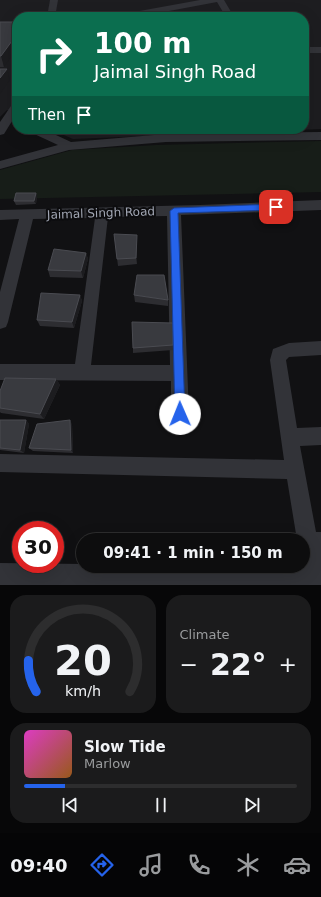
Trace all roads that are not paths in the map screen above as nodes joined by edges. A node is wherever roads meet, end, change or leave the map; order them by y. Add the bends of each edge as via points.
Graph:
1 (54, 0) edge
2 (214, 0) edge
3 (220, 0) edge
4 (53, 12) edge
5 (159, 12) edge
6 (227, 12) edge
7 (309, 50) edge
8 (321, 50) edge
9 (12, 121) edge
10 (0, 131) edge
11 (44, 134) edge
12 (154, 134) edge
13 (301, 134) edge
14 (321, 136) edge
15 (69, 146) junction
16 (0, 165) edge
17 (321, 204) edge
18 (174, 211) junction
19 (102, 213) junction
20 (26, 214) junction
21 (0, 215) edge
22 (0, 322) edge
23 (321, 348) edge
24 (0, 372) edge
25 (82, 373) junction
26 (179, 373) junction
27 (180, 414) dead end
28 (321, 436) edge
29 (289, 438) junction
30 (0, 463) edge
31 (295, 470) junction
32 (315, 542) edge
33 (0, 574) edge
34 (314, 581) edge

1 - 4 street
2 - 5 street
3 - 6 street
7 - 8 street
9 - 10 street
11 - 15 street
12 - 15 street
13 - 14 street
15 - 16 street
17 - 18 street, Jaimal Singh Road
18 - 19 street, Jaimal Singh Road
18 - 26 street
19 - 20 street, Jaimal Singh Road
19 - 25 street
20 - 21 street, Jaimal Singh Road
20 - 22 street
23 - 29 street via 289,350 279,354 279,375
24 - 25 street
25 - 26 street
26 - 27 street
28 - 29 street
29 - 31 street
30 - 31 street
31 - 32 street
32 - 34 street
33 - 34 street

